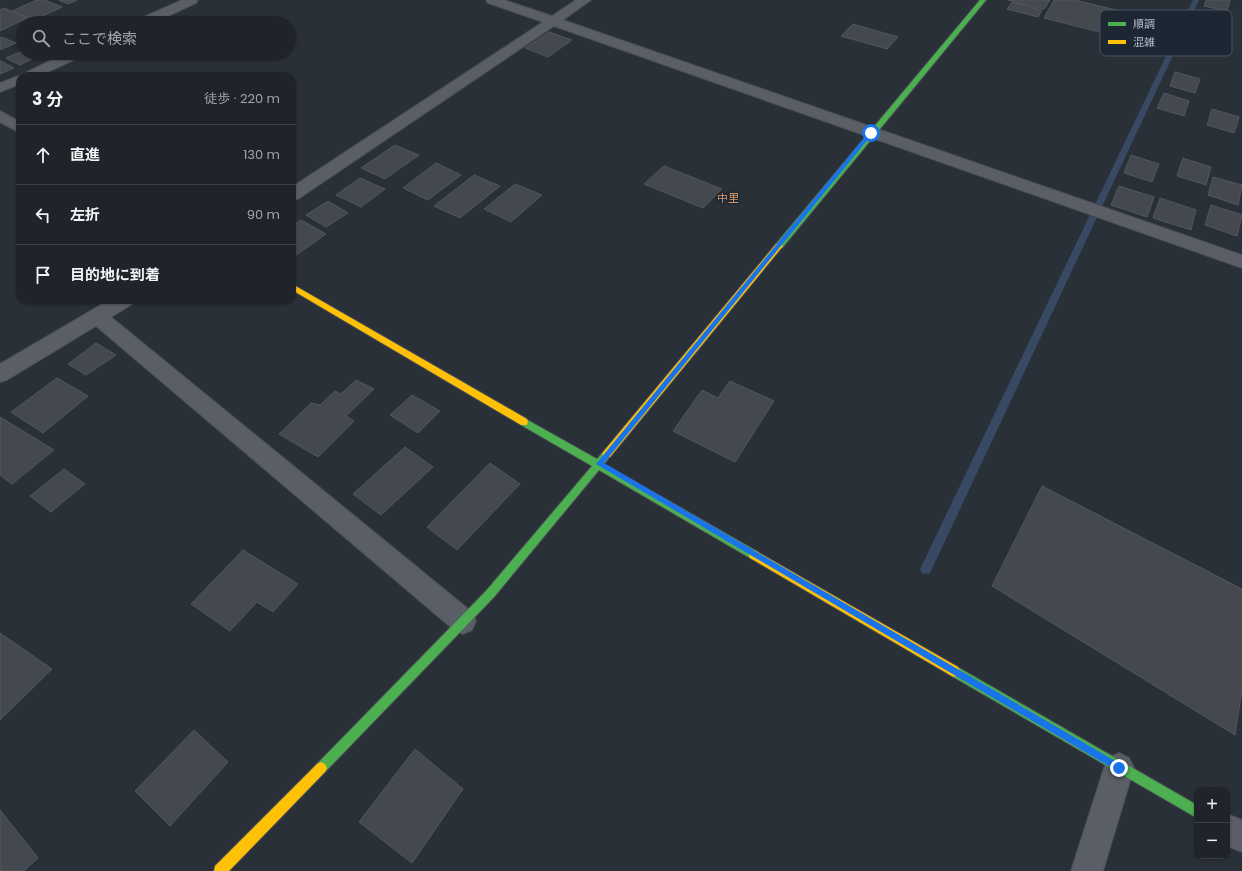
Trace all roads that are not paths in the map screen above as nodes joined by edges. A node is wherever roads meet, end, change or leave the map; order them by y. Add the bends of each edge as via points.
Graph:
1 (192, 0) edge
2 (492, 0) edge
3 (585, 0) edge
4 (983, 0) edge
5 (157, 16) edge
6 (554, 21) junction
7 (62, 60) edge
8 (36, 72) edge
9 (16, 81) edge
10 (0, 88) edge
11 (0, 116) edge
12 (16, 126) edge
13 (871, 133) junction
14 (296, 191) edge
15 (1242, 262) edge
16 (296, 288) edge
17 (117, 304) edge
18 (97, 316) junction
19 (0, 374) edge
20 (600, 464) junction
21 (463, 621) junction
22 (1119, 768) junction
23 (1194, 810) edge
24 (1230, 831) edge
25 (1242, 837) edge
26 (220, 871) edge
27 (1087, 871) edge

1 - 5 street
2 - 6 street
3 - 6 street
4 - 13 street
6 - 13 street
6 - 14 street
7 - 8 street
9 - 10 street
11 - 12 street
13 - 15 street
13 - 20 street
16 - 20 street
17 - 18 street
18 - 19 street
18 - 21 street
20 - 21 street via 490,594
20 - 22 street
21 - 26 street
22 - 23 street
22 - 27 street
24 - 25 street

